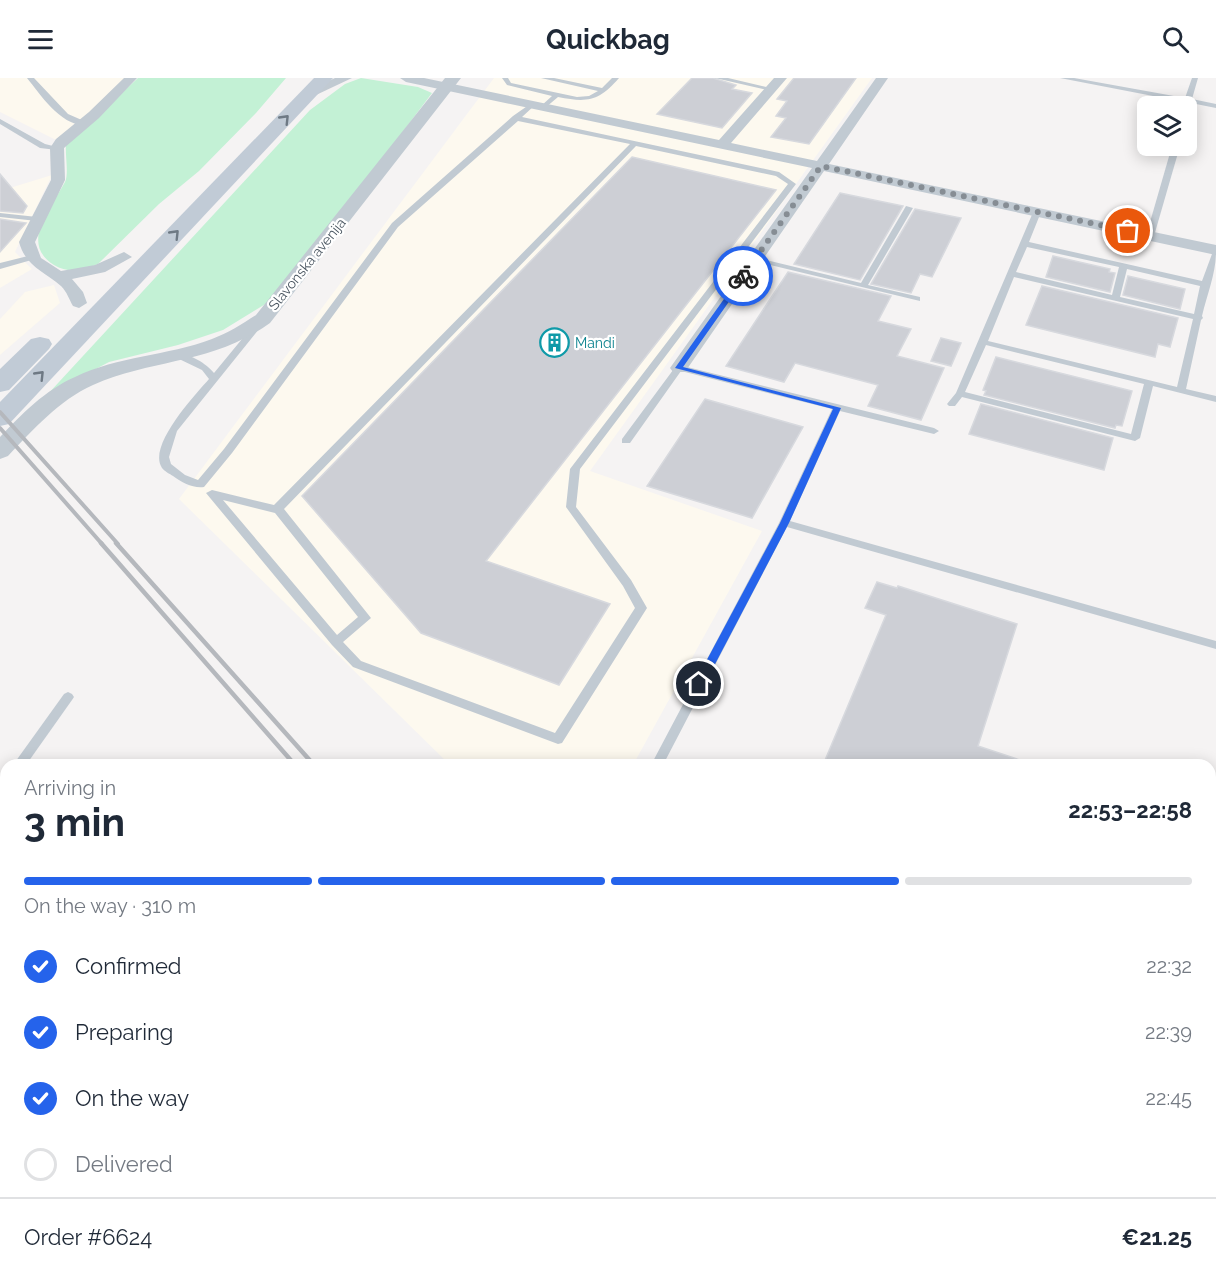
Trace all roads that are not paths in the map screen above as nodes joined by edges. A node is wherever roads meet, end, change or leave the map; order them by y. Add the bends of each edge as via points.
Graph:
1 (30, 78) edge
2 (131, 78) edge
3 (346, 78) edge
4 (406, 78) edge
5 (505, 78) edge
6 (544, 78) edge
7 (616, 78) edge
8 (718, 78) edge
9 (781, 78) edge
10 (882, 78) edge
11 (1063, 78) edge
12 (1195, 78) edge
13 (450, 82) edge
14 (312, 83) edge
15 (772, 89) junction
16 (603, 90) junction
17 (557, 95) junction
18 (1149, 96) edge
19 (1189, 96) edge
20 (539, 105) junction
21 (1197, 105) edge
22 (1216, 106) edge
23 (516, 118) junction
24 (0, 121) edge
25 (81, 123) junction
26 (635, 143) junction
27 (722, 145) junction
28 (57, 148) junction
29 (1173, 156) edge
30 (821, 166) junction
31 (909, 208) dead end
32 (1037, 212) junction
33 (0, 215) edge
34 (37, 219) junction
35 (1150, 236) junction
36 (138, 243) junction
37 (1026, 244) junction
38 (1216, 252) edge
39 (32, 257) junction
40 (754, 261) junction
41 (1124, 265) junction
42 (0, 266) edge
43 (1013, 274) junction
44 (62, 276) junction
45 (1205, 284) junction
46 (863, 286) junction
47 (1115, 298) junction
48 (917, 299) dead end
49 (79, 303) junction
50 (263, 318) junction
51 (1199, 318) junction
52 (983, 342) junction
53 (180, 356) junction
54 (679, 368) junction
55 (214, 380) junction
56 (1149, 383) junction
57 (0, 384) edge
58 (1181, 391) junction
59 (960, 394) junction
60 (1216, 399) edge
61 (952, 404) dead end
62 (837, 408) junction
63 (0, 418) edge
64 (934, 431) dead end
65 (626, 441) dead end
66 (0, 451) edge
67 (200, 485) junction
68 (212, 494) junction
69 (277, 509) junction
70 (784, 523) junction
71 (336, 642) junction
72 (1216, 645) edge
73 (68, 697) dead end
74 (23, 759) edge
75 (660, 759) edge

1 - 25 lane via 65,116
2 - 25 street
3 - 14 street
4 - 13 street
5 - 17 lane via 509,84
6 - 16 lane
7 - 16 lane
8 - 15 lane
9 - 15 street
10 - 30 street
11 - 18 lane
12 - 19 lane
13 - 20 street
13 - 50 street, Slavonska avenija
14 - 36 main road
63 -> 14 main road
15 - 27 street
16 - 17 lane via 589,100
17 - 20 lane
20 - 23 lane
20 - 27 street
21 - 22 lane
23 - 26 lane
23 - 67 lane via 395,225
24 - 28 lane via 44,146
25 - 28 street
26 - 69 lane
26 - 71 lane via 779,174 792,184 576,469 571,507 641,608 558,739 357,664
27 - 30 street
28 - 34 street via 58,180
29 - 35 lane
30 - 32 street
30 - 40 street
31 - 46 lane
32 - 35 street
32 - 37 lane
33 - 34 lane
34 - 39 street via 27,242
35 - 38 street
36 - 44 street via 99,269
36 - 49 main road
37 - 41 lane
37 - 43 lane
38 - 45 lane
39 - 42 lane
39 - 44 street via 43,268
40 - 46 lane
40 - 54 street
41 - 45 lane
41 - 47 lane
43 - 47 lane
43 - 52 lane
44 - 49 street via 72,286
45 - 51 lane
46 - 48 lane
47 - 51 lane
49 - 57 main road
50 - 53 street, Slavonska avenija via 228,340
50 - 55 lane
51 - 58 lane
52 - 56 lane
52 - 59 lane
53 - 55 lane via 205,368
53 - 66 street, Slavonska avenija via 103,373 81,382 45,406
54 - 62 lane
54 - 65 lane
55 - 67 lane via 172,430 164,457 166,466
56 - 58 lane
56 - 59 lane via 1135,438
58 - 60 lane
59 - 61 lane
62 - 64 lane
62 - 70 lane
67 - 68 lane
68 - 69 lane
68 - 71 lane
69 - 71 lane via 365,618
70 - 72 lane
70 - 75 lane
73 - 74 lane

